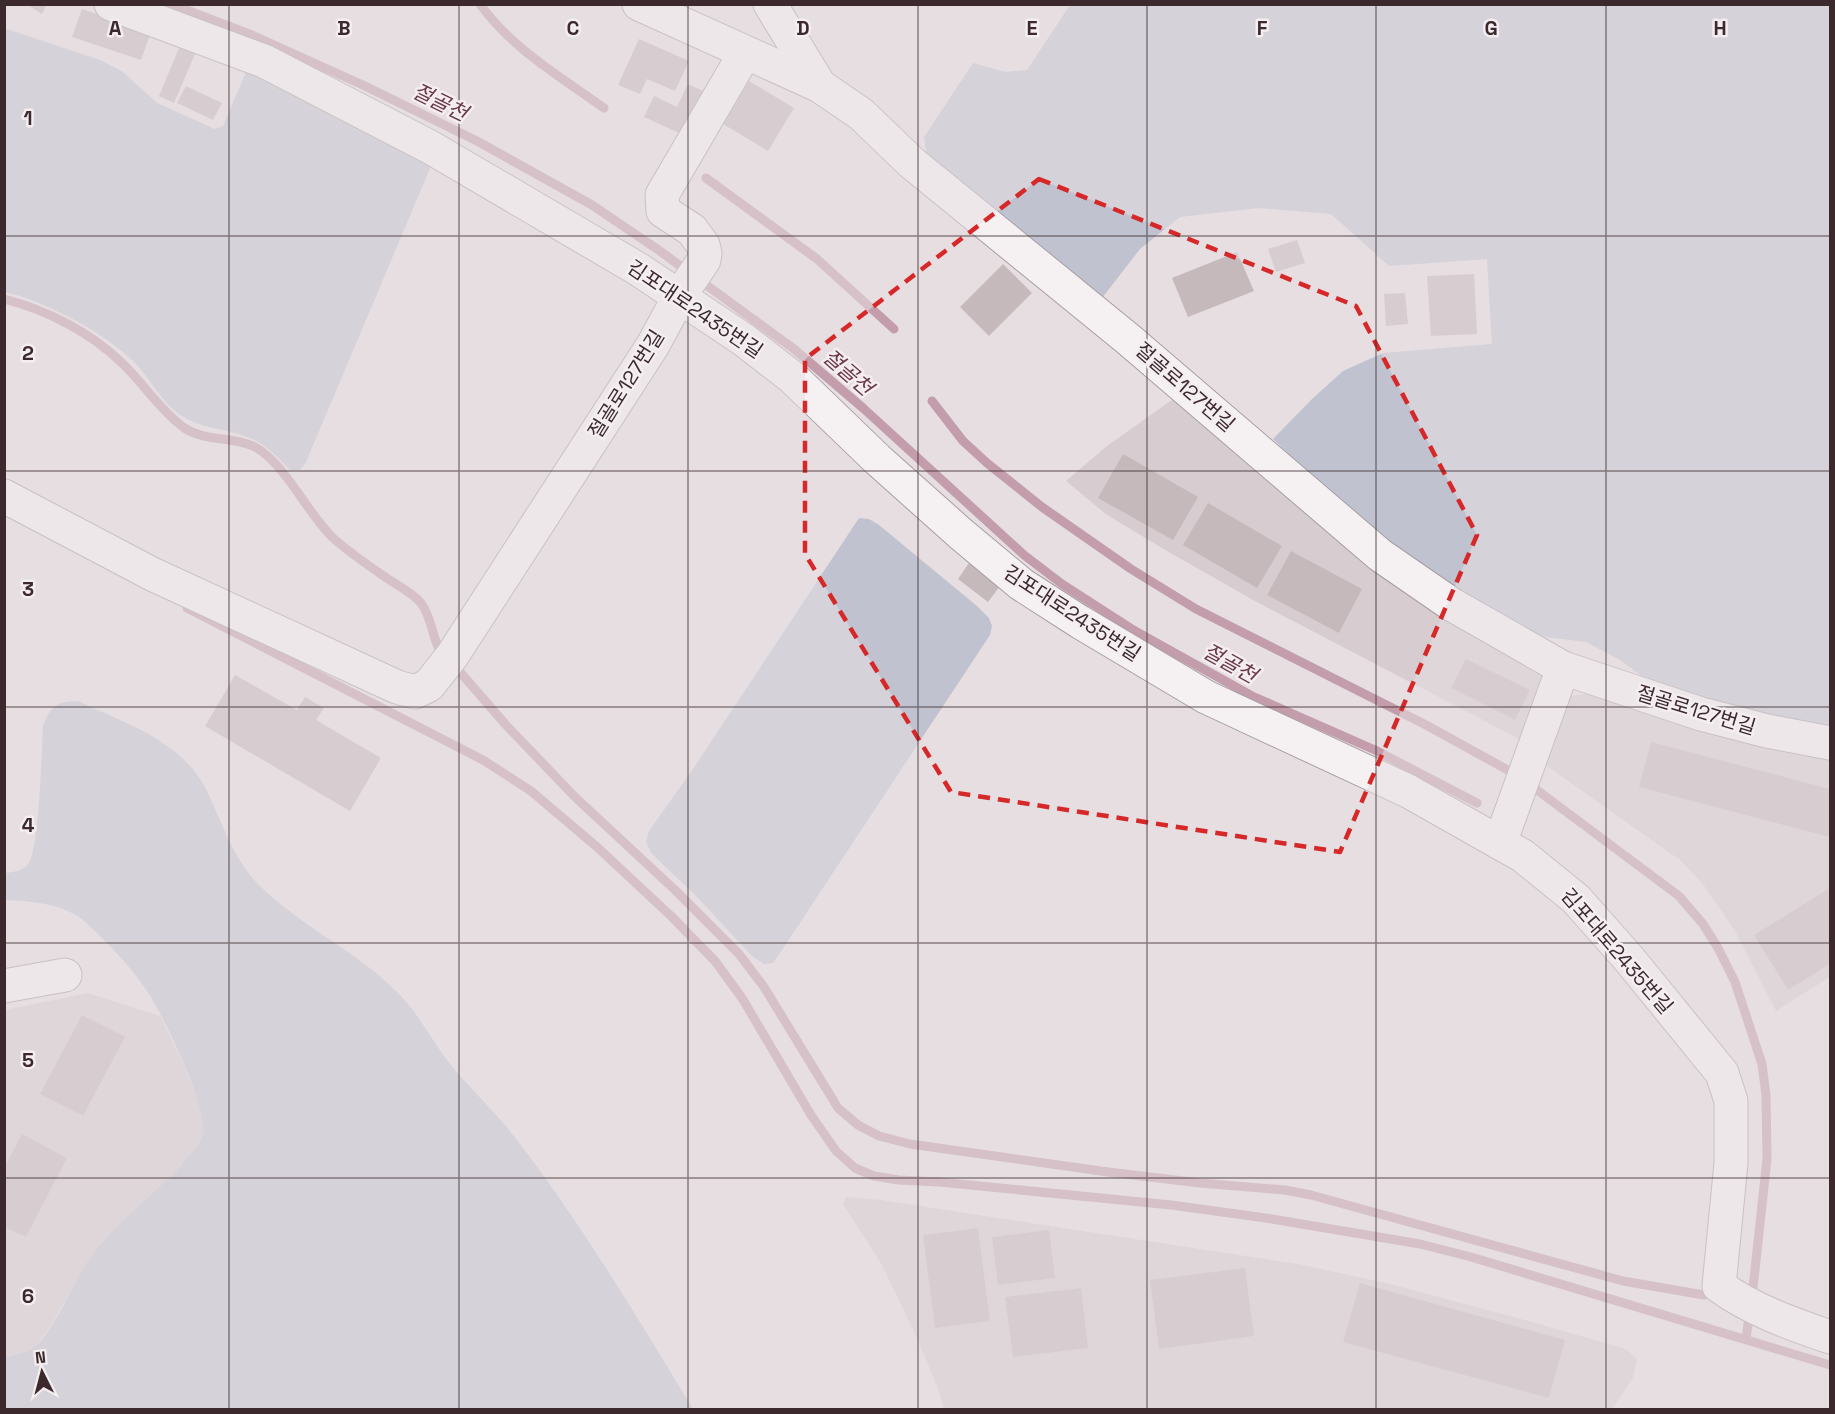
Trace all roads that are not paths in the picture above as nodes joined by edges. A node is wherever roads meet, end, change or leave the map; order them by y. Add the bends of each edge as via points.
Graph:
1 (111, 4) edge
2 (639, 4) edge
3 (770, 4) edge
4 (746, 53) junction
5 (820, 86) junction
6 (682, 293) junction
7 (4, 496) edge
8 (1563, 668) junction
9 (1830, 743) edge
10 (1500, 843) junction
11 (65, 975) dead end
12 (4, 986) edge
13 (1830, 1336) edge

1 - 6 lane, 김포대로2435번길 via 264,61 430,147
2 - 4 lane, 절골로127번길
3 - 5 lane, 절골로127번길
4 - 5 lane, 절골로127번길
4 - 6 lane, 절골로127번길 via 662,195 663,211 692,230 705,253
5 - 8 lane, 절골로127번길 via 861,114 912,163 1137,346 1380,555 1451,604
6 - 7 lane, 절골로127번길 via 653,345 452,656 429,685 415,692 152,574
6 - 10 lane, 김포대로2435번길 via 793,378 961,534 1021,584 1206,697 1408,791
8 - 9 lane, 절골로127번길 via 1701,714
8 - 10 lane
10 - 13 lane, 김포대로2435번길 via 1523,856 1576,899 1722,1073 1731,1101 1731,1152 1719,1286 1761,1310
11 - 12 lane

